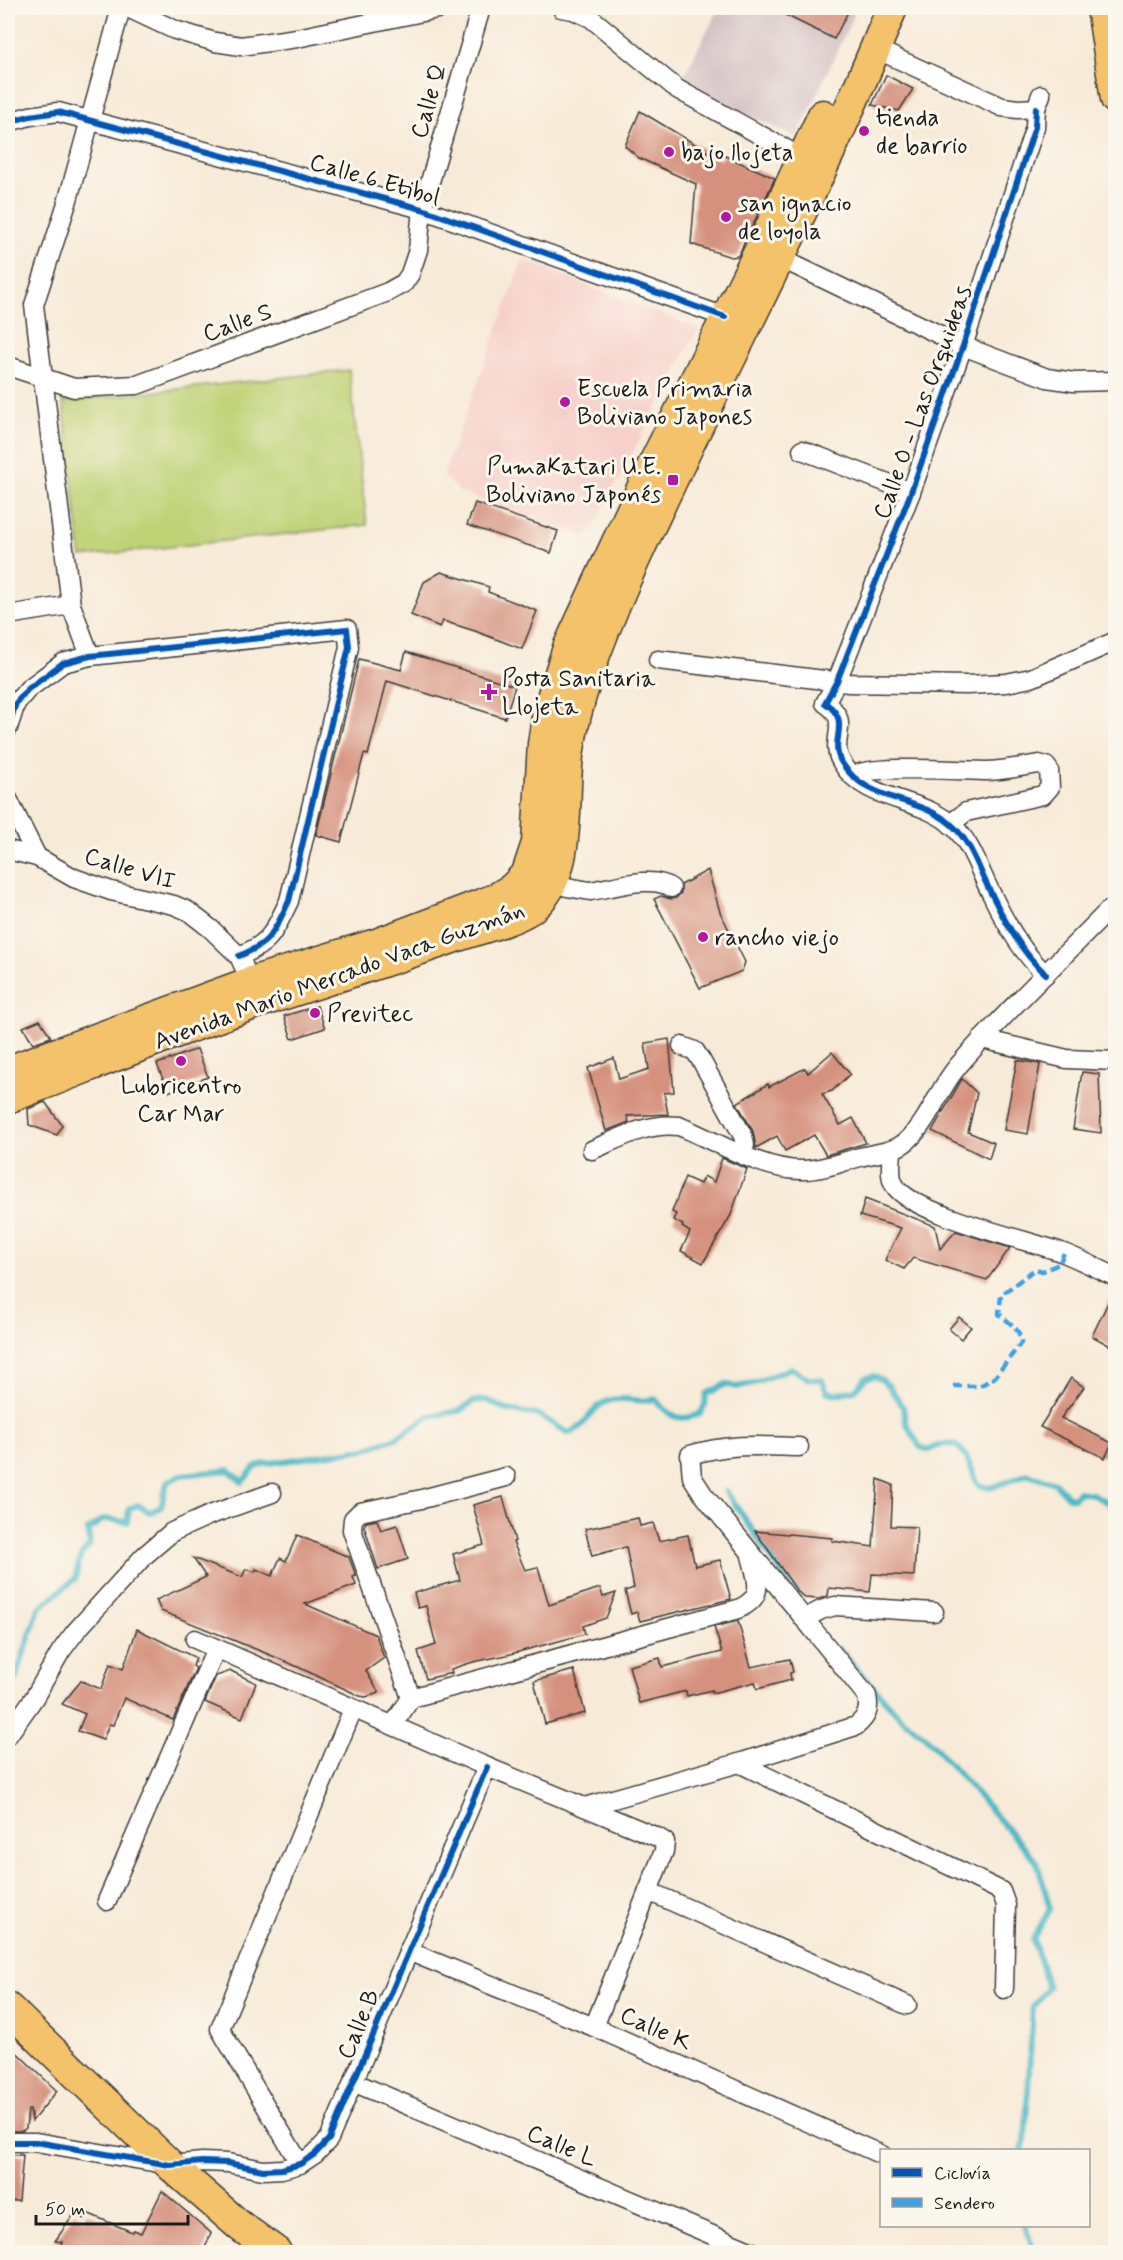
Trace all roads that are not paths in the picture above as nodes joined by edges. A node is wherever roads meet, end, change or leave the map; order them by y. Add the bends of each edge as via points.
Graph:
1 (121, 8) edge
2 (128, 8) edge
3 (442, 8) edge
4 (481, 8) edge
5 (561, 8) edge
6 (871, 8) edge
7 (892, 8) edge
8 (1102, 8) edge
9 (867, 45) junction
10 (1116, 99) edge
11 (89, 120) junction
12 (8, 123) edge
13 (811, 163) junction
14 (422, 209) junction
15 (770, 254) junction
16 (735, 322) junction
17 (963, 345) junction
18 (8, 366) edge
19 (43, 379) junction
20 (1116, 381) edge
21 (802, 450) dead end
22 (911, 492) junction
23 (71, 605) junction
24 (8, 615) edge
25 (1116, 641) edge
26 (90, 656) junction
27 (658, 660) dead end
28 (837, 681) junction
29 (8, 728) edge
30 (853, 776) junction
31 (553, 790) junction
32 (8, 799) edge
33 (950, 824) junction
34 (8, 850) edge
35 (37, 857) junction
36 (553, 879) junction
37 (671, 888) dead end
38 (1116, 906) edge
39 (1046, 974) junction
40 (250, 980) junction
41 (982, 1039) junction
42 (682, 1046) dead end
43 (1116, 1061) edge
44 (8, 1071) edge
45 (8, 1098) edge
46 (592, 1150) dead end
47 (892, 1150) junction
48 (742, 1154) junction
49 (1116, 1277) edge
50 (799, 1447) dead end
51 (506, 1477) dead end
52 (272, 1493) dead end
53 (749, 1550) junction
54 (934, 1612) dead end
55 (804, 1619) junction
56 (195, 1639) dead end
57 (216, 1649) junction
58 (411, 1698) junction
59 (353, 1709) junction
60 (393, 1725) junction
61 (8, 1735) edge
62 (739, 1763) junction
63 (487, 1767) junction
64 (585, 1807) junction
65 (648, 1891) junction
66 (107, 1901) dead end
67 (408, 1951) junction
68 (1004, 1989) dead end
69 (907, 2005) dead end
70 (8, 2008) edge
71 (594, 2027) junction
72 (353, 2082) junction
73 (8, 2142) edge
74 (880, 2154) edge
75 (170, 2164) junction
76 (300, 2164) junction
77 (276, 2253) edge
78 (752, 2253) edge

1 - 11 street
2 - 3 street via 175,30 241,46
4 - 14 street, Calle Q
5 - 13 street via 591,18 677,89
6 - 9 main road, Avenida Mario Mercado Vaca Guzmán
7 - 9 main road, Avenida Mario Mercado Vaca Guzmán
8 - 10 main road
9 - 13 main road, Avenida Mario Mercado Vaca Guzmán
9 - 17 street, Calle O - Las Orquideas via 1002,107 1018,109 1039,102 1035,127
11 - 12 street, Calle 6 Etibol via 58,112
11 - 14 street, Calle 6 Etibol
11 - 19 street via 34,305
13 - 15 main road, Avenida Mario Mercado Vaca Guzmán
14 - 16 street, Calle 6 Etibol
14 - 19 street, Calle S via 418,250 410,274 404,283 388,292 137,385 74,388
15 - 16 main road, Avenida Mario Mercado Vaca Guzmán
15 - 17 street
16 - 31 main road, Avenida Mario Mercado Vaca Guzmán via 615,574 568,648 548,710 543,744
17 - 20 street via 1047,378
17 - 22 street, Calle O - Las Orquideas
18 - 19 street, Calle S
19 - 23 street
21 - 22 street
22 - 28 street, Calle O - Las Orquideas
23 - 24 street
23 - 26 street
25 - 28 street via 1030,678 1006,682 933,686
26 - 29 street via 63,663 28,688 16,703
26 - 40 street via 347,629 349,647 289,901 273,933 259,948
27 - 28 street
28 - 30 street, Calle O - Las Orquideas via 825,703 839,716 836,747 841,763
30 - 33 street via 868,788 942,817
30 - 33 street via 881,769 992,771 1039,764 1049,770 1050,786 1043,795 966,812
31 - 36 main road, Avenida Mario Mercado Vaca Guzmán via 565,825
31 - 40 main road, Avenida Mario Mercado Vaca Guzmán via 533,859 527,873 513,888 495,899 379,943
32 - 35 street
33 - 39 street via 974,856 1018,939
34 - 35 street, Calle VII
35 - 40 street, Calle VII via 74,878 188,911 211,929
36 - 37 street via 590,891 652,881
36 - 40 main road, Avenida Mario Mercado Vaca Guzmán via 530,909 384,963
38 - 39 street
39 - 41 street
40 - 44 main road, Avenida Mario Mercado Vaca Guzmán
40 - 45 main road, Avenida Mario Mercado Vaca Guzmán
41 - 43 street via 1067,1059
41 - 47 street via 952,1073 916,1130
42 - 48 street via 695,1051 702,1062 743,1136
46 - 48 street via 654,1125 667,1124
47 - 48 street via 802,1170 775,1166
47 - 49 street via 891,1177 895,1187 929,1209 1064,1253
50 - 53 street via 737,1445 690,1455 692,1477
51 - 58 street via 360,1512 353,1520 352,1530
52 - 61 street via 172,1532 144,1556 76,1631
53 - 55 street
53 - 58 street via 758,1588 755,1599 738,1609
54 - 55 street via 835,1606
55 - 62 street via 867,1696 865,1719 856,1726
56 - 57 street
57 - 59 street
57 - 66 street
58 - 60 street
59 - 60 street
59 - 76 street via 220,2029
60 - 63 street
62 - 64 street
62 - 68 street via 1001,1891 1006,1905
63 - 64 street
63 - 67 street, Calle B
64 - 65 street via 665,1842
65 - 69 street
65 - 71 street
67 - 71 street, Calle K
67 - 72 street, Calle B
70 - 75 main road
71 - 74 street, Calle K
72 - 76 street, Calle B via 329,2139
72 - 78 street, Calle L
73 - 75 street, Calle B via 36,2142
75 - 76 street, Calle B via 228,2163 263,2170
75 - 77 main road

